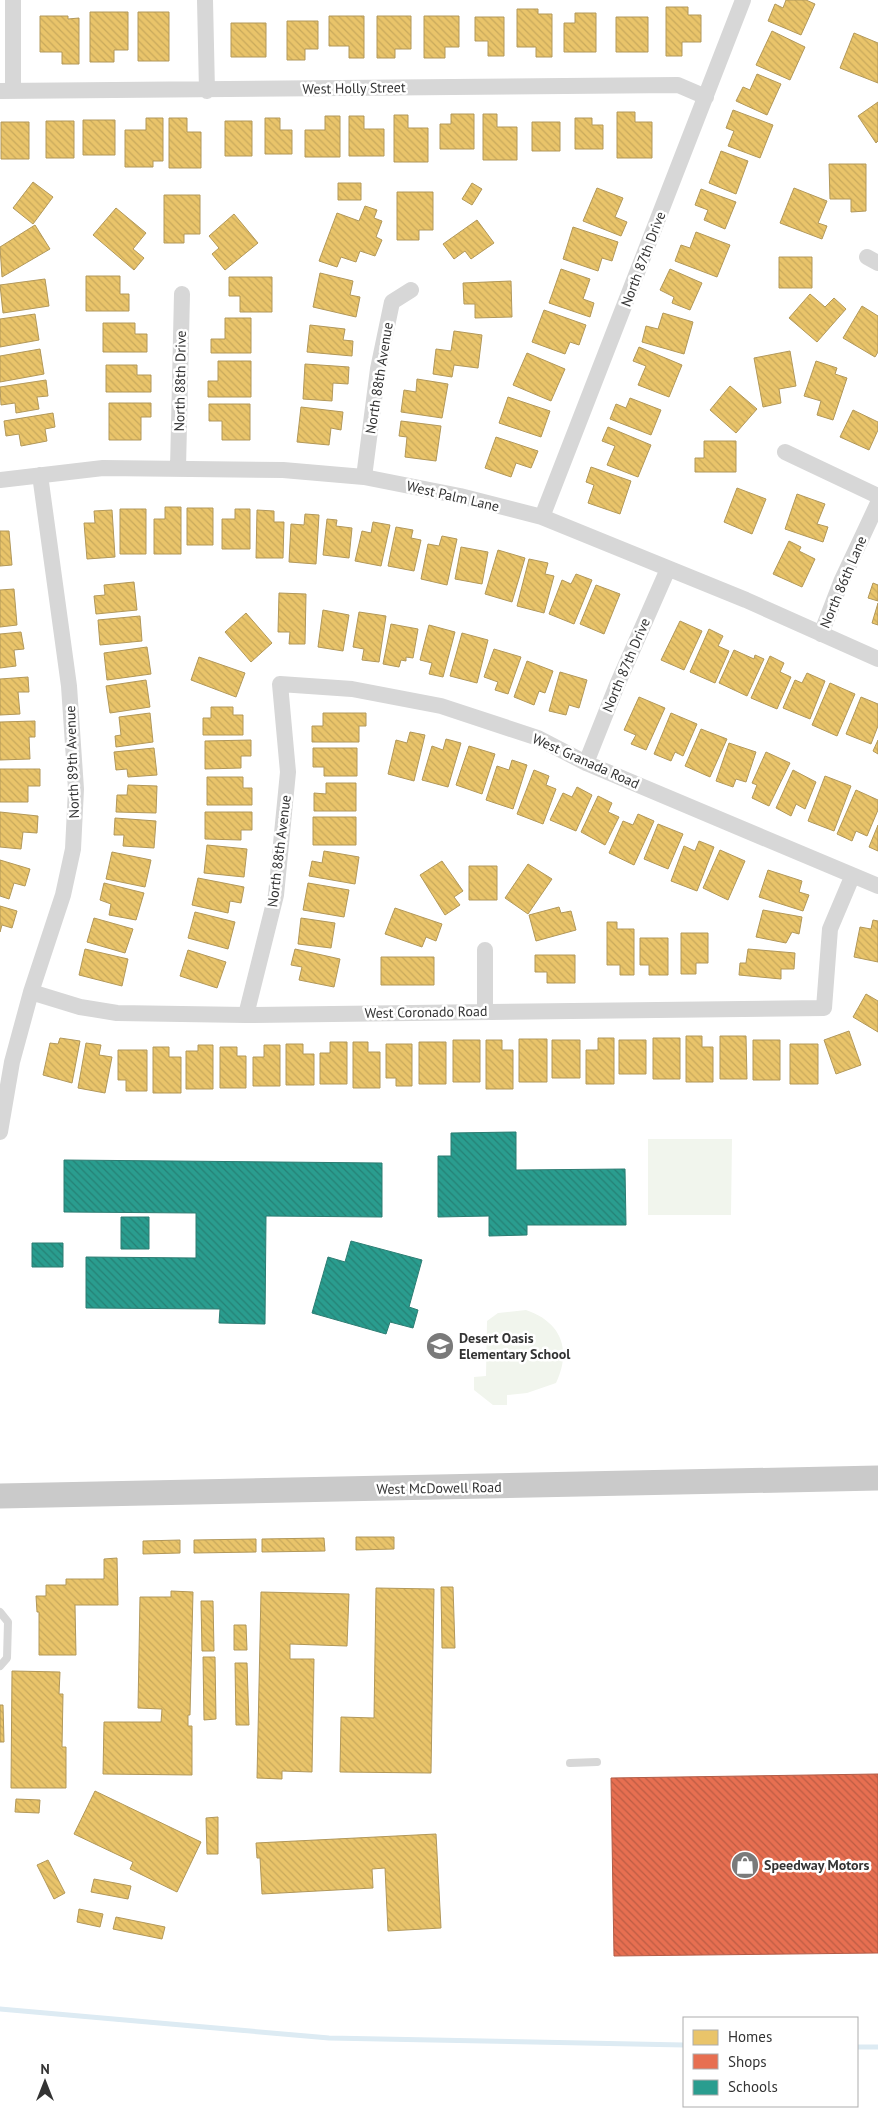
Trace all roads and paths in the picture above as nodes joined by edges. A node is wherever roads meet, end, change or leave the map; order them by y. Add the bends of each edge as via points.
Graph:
1 (13, 0) edge
2 (205, 0) edge
3 (743, 0) edge
4 (7, 91) edge
5 (207, 91) junction
6 (706, 97) junction
7 (412, 290) dead end
8 (182, 294) dead end
9 (785, 452) dead end
10 (178, 468) junction
11 (40, 475) junction
12 (364, 477) junction
13 (0, 480) edge
14 (878, 496) edge
15 (878, 503) edge
16 (542, 518) junction
17 (668, 569) junction
18 (821, 634) junction
19 (878, 659) edge
20 (280, 684) joint
21 (586, 763) junction
22 (852, 877) junction
23 (878, 886) edge
24 (485, 950) dead end
25 (31, 992) junction
26 (485, 1011) junction
27 (246, 1015) junction
28 (3, 1100) edge
29 (0, 1132) edge
30 (878, 1478) edge
31 (0, 1496) edge
32 (0, 1612) edge
33 (0, 1666) edge
34 (597, 1762) dead end
35 (570, 1763) dead end

1 - 4 street
2 - 5 street
3 - 6 street, North 87th Drive
4 - 5 street, West Holly Street
5 - 6 street, West Holly Street via 678,85
6 - 16 street, North 87th Drive
7 - 12 street, North 88th Avenue via 392,302 378,369
8 - 10 street, North 88th Drive
9 - 14 street
10 - 11 street, West Palm Lane via 102,468
10 - 12 street, West Palm Lane via 283,470
11 - 13 street, West Palm Lane
11 - 25 street, North 89th Avenue via 69,686 76,789 69,873
12 - 16 street, West Palm Lane via 460,496
15 - 18 street, North 86th Lane
16 - 17 street, West Palm Lane
17 - 18 street, West Palm Lane
17 - 21 street, North 87th Drive
18 - 19 street, West Palm Lane
20 - 21 street, West Granada Road via 352,689 441,706 538,738
20 - 27 street, North 88th Avenue via 288,772 276,895
21 - 22 street, West Granada Road
22 - 23 street, West Granada Road
22 - 26 street, West Coronado Road via 830,929 824,1008
24 - 26 street
25 - 27 street, West Coronado Road via 98,1012
25 - 28 street, North 89th Avenue
26 - 27 street, West Coronado Road
28 - 29 street, North 89th Avenue
30 - 31 main road, West McDowell Road
32 - 33 lane via 8,1622 7,1658
34 - 35 lane

